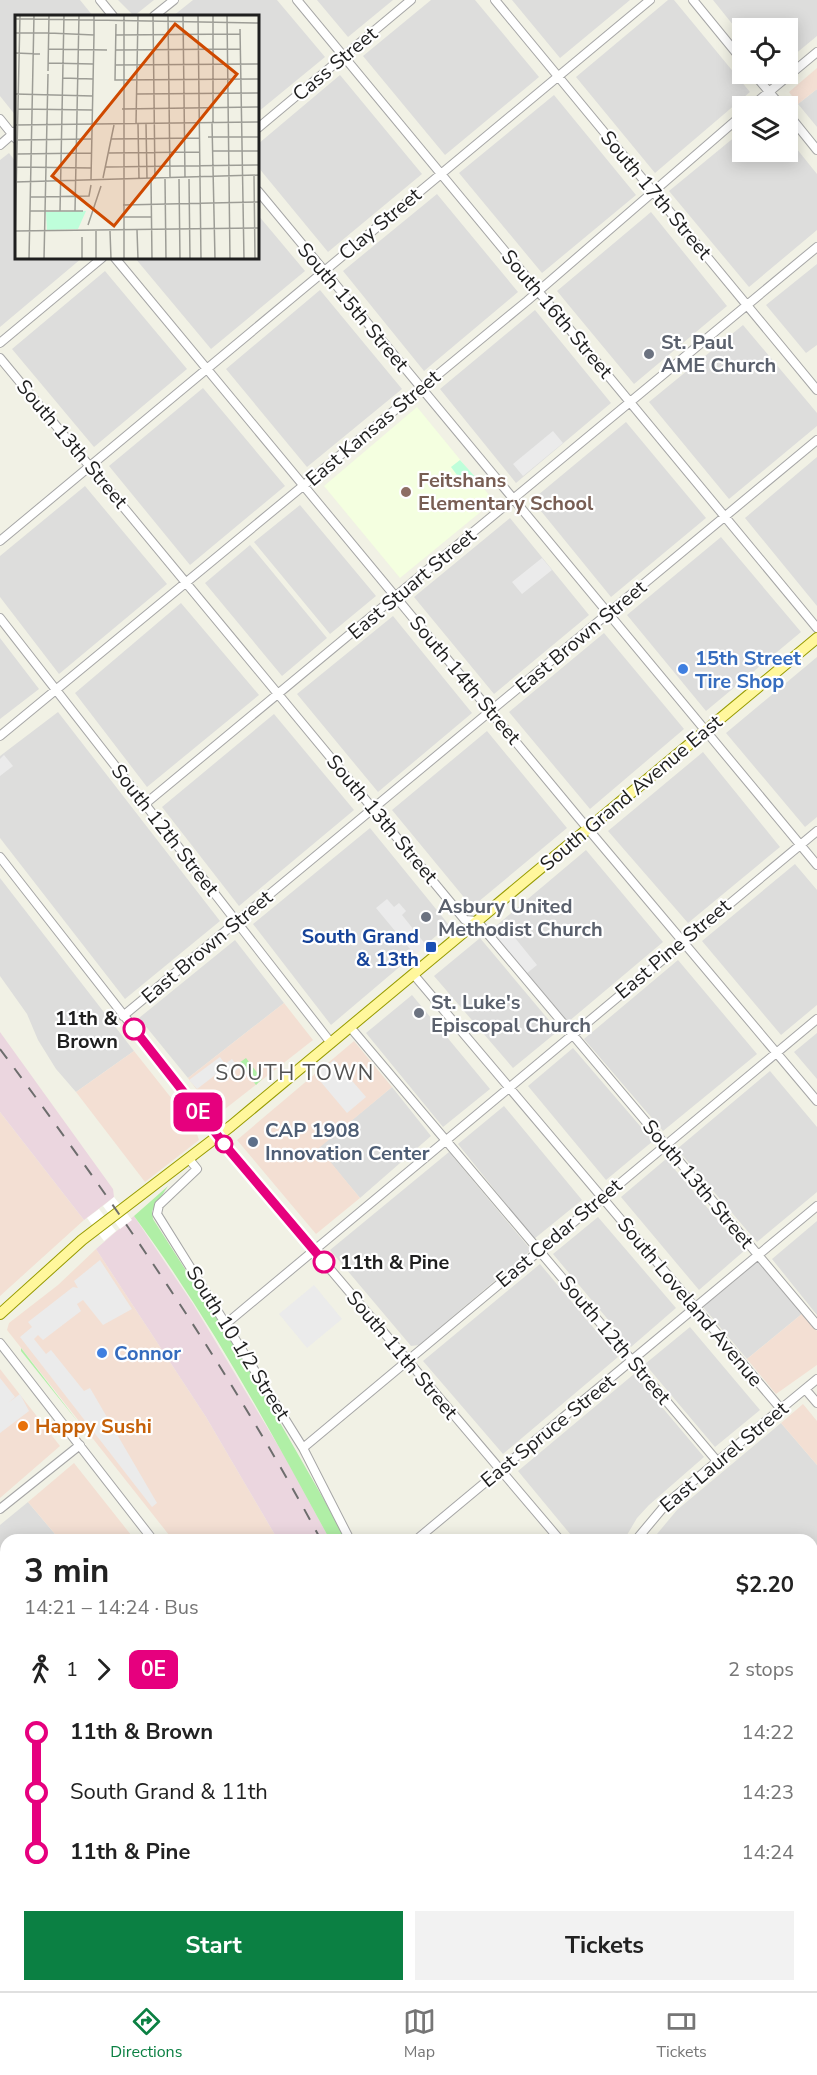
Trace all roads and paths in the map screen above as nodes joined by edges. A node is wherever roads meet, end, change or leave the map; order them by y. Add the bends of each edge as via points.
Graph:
1 (100, 0) edge
2 (174, 0) edge
3 (297, 0) edge
4 (411, 0) edge
5 (495, 0) edge
6 (650, 0) edge
7 (693, 0) edge
8 (112, 15) edge
9 (155, 15) edge
10 (732, 48) edge
11 (817, 52) edge
12 (344, 56) junction
13 (558, 76) junction
14 (762, 84) edge
15 (769, 92) junction
16 (764, 96) edge
17 (772, 96) edge
18 (0, 118) edge
19 (732, 124) edge
20 (260, 126) edge
21 (798, 126) edge
22 (15, 135) edge
23 (0, 145) edge
24 (817, 150) edge
25 (441, 174) junction
26 (654, 192) junction
27 (260, 193) edge
28 (817, 247) edge
29 (100, 260) edge
30 (117, 260) edge
31 (324, 271) junction
32 (538, 291) junction
33 (747, 305) junction
34 (0, 344) edge
35 (0, 358) edge
36 (207, 369) junction
37 (421, 388) junction
38 (817, 390) edge
39 (630, 402) junction
40 (817, 440) edge
41 (89, 466) junction
42 (304, 486) junction
43 (513, 500) junction
44 (725, 517) junction
45 (0, 541) edge
46 (187, 583) junction
47 (396, 597) junction
48 (608, 615) junction
49 (0, 618) edge
50 (817, 628) edge
51 (817, 638) edge
52 (57, 691) junction
53 (279, 695) junction
54 (491, 712) junction
55 (705, 732) junction
56 (0, 736) edge
57 (145, 804) junction
58 (374, 809) junction
59 (588, 829) junction
60 (817, 831) edge
61 (800, 845) junction
62 (0, 857) edge
63 (817, 865) edge
64 (477, 921) junction
65 (237, 923) junction
66 (683, 941) junction
67 (414, 975) junction
68 (123, 1016) junction
69 (817, 1019) edge
70 (350, 1027) junction
71 (571, 1034) junction
72 (331, 1043) junction
73 (776, 1052) junction
74 (508, 1087) junction
75 (817, 1101) edge
76 (218, 1136) junction
77 (445, 1140) junction
78 (665, 1145) junction
79 (189, 1159) junction
80 (602, 1197) junction
81 (817, 1206) edge
82 (539, 1250) junction
83 (314, 1251) junction
84 (758, 1254) junction
85 (695, 1308) junction
86 (0, 1314) edge
87 (227, 1323) junction
88 (817, 1325) edge
89 (0, 1343) edge
90 (407, 1361) junction
91 (633, 1361) junction
92 (817, 1379) edge
93 (805, 1389) junction
94 (817, 1403) edge
95 (780, 1409) junction
96 (80, 1445) junction
97 (303, 1448) junction
98 (717, 1461) junction
99 (500, 1470) junction
100 (0, 1509) edge
101 (148, 1534) edge
102 (347, 1534) edge
103 (423, 1534) edge
104 (555, 1534) edge
105 (641, 1534) edge

1 - 8 street
2 - 9 street
3 - 12 street, South 16th Street
4 - 12 street, Cass Street
5 - 13 street, South 17th Street
6 - 13 street, Clay Street
7 - 10 street
11 - 15 street
12 - 20 street, Cass Street
12 - 25 street, South 16th Street
13 - 25 street, Clay Street
13 - 26 street, South 17th Street
14 - 15 street
15 - 16 street
15 - 17 street
18 - 22 street
19 - 26 street, East Kansas Street
21 - 24 street
22 - 23 street
25 - 31 street, Clay Street
25 - 32 street, South 16th Street
26 - 32 street, East Kansas Street
26 - 33 street, South 17th Street
27 - 31 street, South 15th Street
28 - 33 street, East Stuart Street
29 - 34 street
30 - 36 street, South 14th Street
31 - 36 street, Clay Street
31 - 37 street, South 15th Street
32 - 37 street, East Kansas Street
32 - 39 street, South 16th Street
33 - 38 street, South 17th Street
33 - 39 street, East Stuart Street
35 - 41 street, South 13th Street
36 - 41 street, Clay Street
36 - 42 street, South 14th Street
37 - 42 street, East Kansas Street
37 - 43 street, South 15th Street
39 - 43 street, East Stuart Street
39 - 44 street, South 16th Street
40 - 44 street, East Brown Street
41 - 45 street, Clay Street
41 - 46 street, South 13th Street
42 - 46 street, East Kansas Street
42 - 47 street, South 14th Street
43 - 47 street, East Stuart Street
43 - 48 street, South 15th Street
44 - 48 street, East Brown Street
44 - 50 street, South 16th Street
46 - 52 street, East Kansas Street
46 - 53 street, South 13th Street
47 - 53 street, East Stuart Street
47 - 54 street, South 14th Street
48 - 54 street, East Brown Street
48 - 55 street, South 15th Street
49 - 52 street, South 12th Street
51 - 55 main road, South Grand Avenue East
52 - 56 street, East Kansas Street
52 - 57 street, South 12th Street
53 - 57 street, East Stuart Street
53 - 58 street, South 13th Street
54 - 58 street, East Brown Street
54 - 59 street, South 14th Street
55 - 59 main road, South Grand Avenue East
55 - 61 street, South 15th Street
57 - 65 street, South 12th Street
58 - 64 street, South 13th Street via 465,920
58 - 65 street, East Brown Street
59 - 64 main road, South Grand Avenue East
59 - 66 street, South 14th Street
60 - 61 street, East Pine Street
61 - 63 street, South 15th Street
61 - 66 street, East Pine Street
62 - 68 street, South 11th Street
64 - 67 main road, South Grand Avenue East
64 - 71 street, South 13th Street
65 - 68 street, East Brown Street
65 - 72 street, South 12th Street
66 - 71 street, East Pine Street
66 - 73 street, South 14th Street
67 - 70 main road, South Grand Avenue East
67 - 74 street, South Loveland Avenue
68 - 76 street, South 11th Street
69 - 73 street, East Cedar Street
70 - 72 main road, South Grand Avenue East
70 - 77 street, South 12th Street
71 - 74 street, East Pine Street
71 - 78 street, South 13th Street
72 - 76 main road, South Grand Avenue East
73 - 75 street, South 14th Street
73 - 78 street, East Cedar Street
74 - 77 street, East Pine Street
74 - 80 street, South Loveland Avenue
76 - 79 main road, South Grand Avenue East
76 - 83 street, South 11th Street
77 - 82 street, South 12th Street
77 - 83 street, East Pine Street
78 - 80 street, East Cedar Street
78 - 84 street, South 13th Street
79 - 86 main road, South Grand Avenue East via 82,1240
79 - 87 street, South 10 1/2 Street via 197,1169 159,1205 157,1214
80 - 82 street, East Cedar Street
80 - 85 street, South Loveland Avenue
81 - 84 street, East Spruce Street
82 - 90 street, East Cedar Street
82 - 91 street, South 12th Street
83 - 87 street, East Pine Street
83 - 90 street, South 11th Street
84 - 85 street, East Spruce Street
84 - 88 street, South 13th Street
85 - 91 street, East Spruce Street
85 - 95 street, South Loveland Avenue
87 - 97 street, South 10 1/2 Street
89 - 96 street
90 - 97 street, East Cedar Street
90 - 99 street, South 11th Street
91 - 98 street, South 12th Street
91 - 99 street, East Spruce Street
92 - 93 street, East Laurel Street
93 - 94 street
93 - 95 street, East Laurel Street
95 - 98 street, East Laurel Street
96 - 100 street
96 - 101 street
97 - 102 street, South 10 1/2 Street
98 - 105 street, East Laurel Street via 667,1503
99 - 103 street, East Spruce Street
99 - 104 street, South 11th Street

